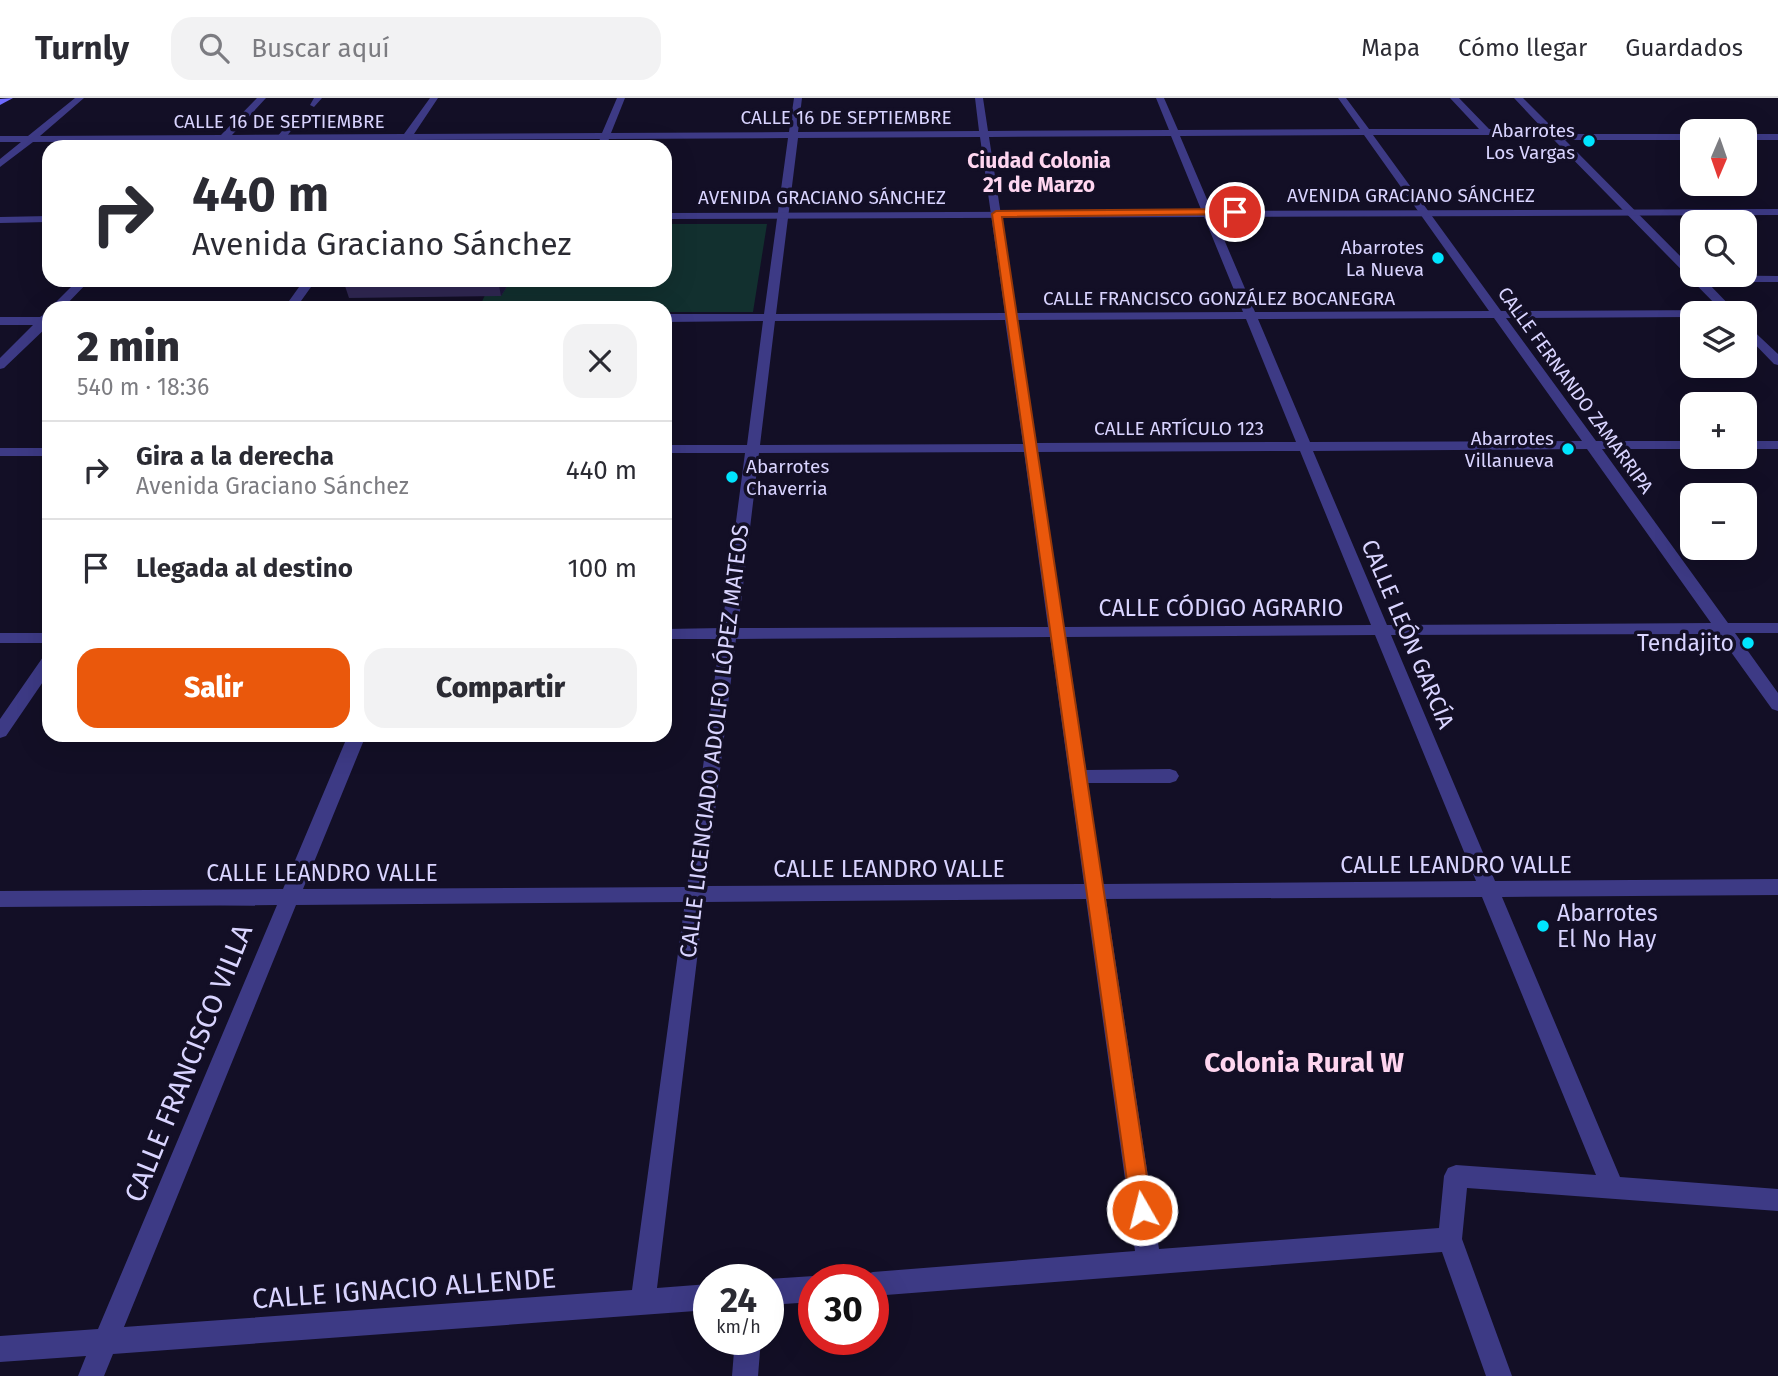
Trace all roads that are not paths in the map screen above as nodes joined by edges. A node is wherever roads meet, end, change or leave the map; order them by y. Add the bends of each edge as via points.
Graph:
1 (9, 98) edge
2 (80, 98) edge
3 (262, 98) edge
4 (434, 98) edge
5 (621, 98) edge
6 (798, 98) edge
7 (979, 98) edge
8 (1160, 98) edge
9 (1342, 98) edge
10 (1454, 98) edge
11 (1518, 98) edge
12 (0, 103) edge
13 (295, 122) dead end
14 (1367, 132) junction
15 (1487, 132) junction
16 (1175, 133) junction
17 (985, 134) junction
18 (793, 135) junction
19 (605, 137) junction
20 (1557, 137) junction
21 (1680, 137) edge
22 (1757, 137) edge
23 (1778, 137) edge
24 (0, 139) edge
25 (31, 139) junction
26 (223, 139) junction
27 (280, 139) junction
28 (321, 140) edge
29 (404, 140) edge
30 (484, 140) edge
31 (604, 140) edge
32 (0, 164) edge
33 (1778, 202) edge
34 (1624, 203) junction
35 (1423, 211) junction
36 (1208, 212) junction
37 (1778, 212) edge
38 (1633, 213) junction
39 (996, 214) junction
40 (783, 215) junction
41 (672, 216) edge
42 (42, 219) edge
43 (0, 220) edge
44 (1680, 262) edge
45 (1757, 278) edge
46 (1778, 279) edge
47 (77, 287) edge
48 (1705, 287) edge
49 (63, 301) edge
50 (1719, 301) edge
51 (1680, 313) edge
52 (1497, 314) junction
53 (1250, 315) junction
54 (1012, 316) junction
55 (672, 318) edge
56 (769, 318) junction
57 (42, 319) edge
58 (0, 321) edge
59 (42, 324) edge
60 (1757, 338) edge
61 (1775, 355) edge
62 (0, 365) edge
63 (1778, 444) edge
64 (1592, 445) junction
65 (1680, 445) edge
66 (1757, 445) edge
67 (1305, 446) junction
68 (1029, 448) junction
69 (672, 449) edge
70 (750, 449) junction
71 (0, 452) edge
72 (42, 452) edge
73 (1723, 628) junction
74 (1778, 628) edge
75 (1381, 630) junction
76 (1058, 632) junction
77 (672, 634) edge
78 (729, 634) junction
79 (0, 638) edge
80 (42, 638) edge
81 (42, 671) edge
82 (1778, 705) edge
83 (0, 733) edge
84 (354, 742) edge
85 (1170, 776) dead end
86 (1080, 777) junction
87 (1778, 887) edge
88 (1489, 889) junction
89 (1097, 892) junction
90 (695, 894) junction
91 (288, 897) junction
92 (0, 899) edge
93 (1613, 1188) junction
94 (1778, 1200) edge
95 (1450, 1239) junction
96 (1149, 1263) junction
97 (889, 1283) edge
98 (693, 1298) edge
99 (643, 1301) junction
100 (104, 1343) junction
101 (0, 1349) edge
102 (747, 1355) edge
103 (91, 1376) edge
104 (745, 1376) edge
105 (1499, 1376) edge

1 - 12 main road
2 - 25 street
3 - 26 street
4 - 29 street
5 - 19 street
6 - 18 street, CALLE LICENCIADO ADOLFO LÓPEZ MATEOS
7 - 17 street
8 - 16 street, CALLE LEÓN GARCÍA
9 - 14 street, CALLE FERNANDO ZAMARRIPA
10 - 15 street
11 - 20 street
13 - 27 lane
14 - 15 street, CALLE 16 DE SEPTIEMBRE
14 - 16 street, CALLE 16 DE SEPTIEMBRE
14 - 35 street, CALLE FERNANDO ZAMARRIPA
15 - 20 street, CALLE 16 DE SEPTIEMBRE via 1539,132
16 - 17 street, CALLE 16 DE SEPTIEMBRE
16 - 36 street, CALLE LEÓN GARCÍA
17 - 18 street, CALLE 16 DE SEPTIEMBRE
17 - 39 street
18 - 19 street, CALLE 16 DE SEPTIEMBRE
18 - 40 street, CALLE LICENCIADO ADOLFO LÓPEZ MATEOS
19 - 30 street, CALLE 16 DE SEPTIEMBRE
19 - 31 street
20 - 21 street, CALLE 16 DE SEPTIEMBRE
20 - 34 street
22 - 23 street
24 - 25 street, CALLE 16 DE SEPTIEMBRE
25 - 26 street, CALLE 16 DE SEPTIEMBRE
25 - 32 street
26 - 27 street, CALLE 16 DE SEPTIEMBRE
27 - 28 street, CALLE 16 DE SEPTIEMBRE
33 - 34 street
34 - 38 street
35 - 36 street, AVENIDA GRACIANO SÁNCHEZ
35 - 38 street, AVENIDA GRACIANO SÁNCHEZ
35 - 52 street, CALLE FERNANDO ZAMARRIPA
36 - 39 street, AVENIDA GRACIANO SÁNCHEZ
36 - 53 street, CALLE LEÓN GARCÍA
37 - 38 street, AVENIDA GRACIANO SÁNCHEZ
38 - 44 street
39 - 40 street, AVENIDA GRACIANO SÁNCHEZ
39 - 54 street
40 - 41 street, AVENIDA GRACIANO SÁNCHEZ
40 - 56 street, CALLE LICENCIADO ADOLFO LÓPEZ MATEOS
42 - 43 street
45 - 46 street
47 - 49 street
48 - 50 street
51 - 52 street, CALLE FRANCISCO GONZÁLEZ BOCANEGRA
52 - 53 street, CALLE FRANCISCO GONZÁLEZ BOCANEGRA
52 - 64 street, CALLE FERNANDO ZAMARRIPA
53 - 54 street, CALLE FRANCISCO GONZÁLEZ BOCANEGRA
53 - 67 street, CALLE LEÓN GARCÍA
54 - 56 street, CALLE FRANCISCO GONZÁLEZ BOCANEGRA
54 - 68 street
55 - 56 street, CALLE FRANCISCO GONZÁLEZ BOCANEGRA
56 - 70 street, CALLE LICENCIADO ADOLFO LÓPEZ MATEOS
57 - 58 street
59 - 62 street
60 - 61 street
63 - 66 street
64 - 65 street, CALLE ARTÍCULO 123
64 - 67 street, CALLE ARTÍCULO 123
64 - 73 street, CALLE FERNANDO ZAMARRIPA
67 - 68 street, CALLE ARTÍCULO 123
67 - 75 street, CALLE LEÓN GARCÍA
68 - 70 street, CALLE ARTÍCULO 123
68 - 76 street
69 - 70 street, CALLE ARTÍCULO 123
70 - 78 street, CALLE LICENCIADO ADOLFO LÓPEZ MATEOS
71 - 72 street
73 - 74 street, CALLE CÓDIGO AGRARIO
73 - 75 street, CALLE CÓDIGO AGRARIO
73 - 82 street, CALLE FERNANDO ZAMARRIPA
75 - 76 street, CALLE CÓDIGO AGRARIO
75 - 88 street, CALLE LEÓN GARCÍA
76 - 78 street, CALLE CÓDIGO AGRARIO
76 - 86 street
77 - 78 street, CALLE CÓDIGO AGRARIO
78 - 90 street, CALLE LICENCIADO ADOLFO LÓPEZ MATEOS
79 - 80 street
81 - 83 street
84 - 91 street, CALLE FRANCISCO VILLA
85 - 86 street
86 - 89 street
87 - 88 street, CALLE LEANDRO VALLE
88 - 89 street, CALLE LEANDRO VALLE
88 - 93 street, CALLE LEÓN GARCÍA
89 - 90 street, CALLE LEANDRO VALLE
89 - 96 street
90 - 91 street, CALLE LEANDRO VALLE
90 - 99 street, CALLE LICENCIADO ADOLFO LÓPEZ MATEOS
91 - 92 street, CALLE LEANDRO VALLE
91 - 100 street, CALLE FRANCISCO VILLA
93 - 94 street
93 - 95 street via 1456,1176
95 - 96 street
95 - 105 street
96 - 97 street
98 - 99 street, CALLE IGNACIO ALLENDE
99 - 100 street, CALLE IGNACIO ALLENDE
100 - 101 street, CALLE IGNACIO ALLENDE
100 - 103 street, CALLE FRANCISCO VILLA
102 - 104 street

